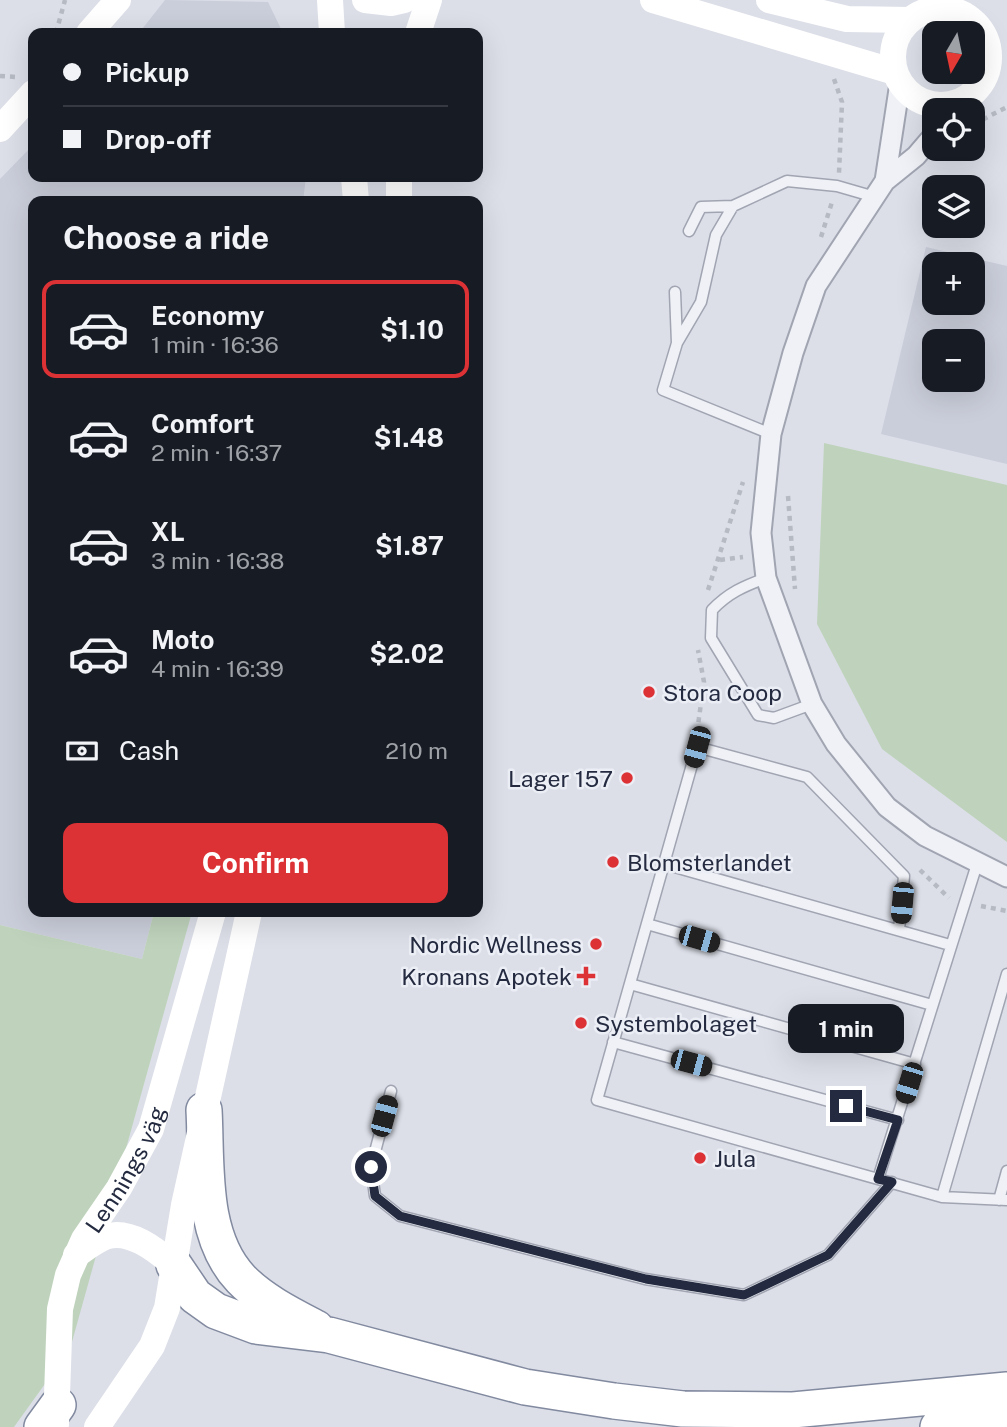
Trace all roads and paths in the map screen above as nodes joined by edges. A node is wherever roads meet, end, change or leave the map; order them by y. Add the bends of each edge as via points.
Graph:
1 (65, 0) edge
2 (118, 0) edge
3 (330, 0) edge
4 (365, 0) edge
5 (404, 0) edge
6 (429, 0) edge
7 (653, 0) edge
8 (769, 0) edge
9 (970, 0) edge
10 (922, 10) edge
11 (57, 28) edge
12 (93, 28) edge
13 (332, 28) edge
14 (420, 28) edge
15 (991, 39) edge
16 (0, 76) edge
17 (897, 77) junction
18 (26, 85) edge
19 (1007, 86) edge
20 (967, 98) edge
21 (972, 98) edge
22 (842, 102) dead end
23 (922, 102) edge
24 (1007, 107) edge
25 (985, 119) edge
26 (0, 129) edge
27 (922, 149) edge
28 (837, 186) junction
29 (880, 189) junction
30 (733, 206) junction
31 (690, 231) dead end
32 (820, 239) dead end
33 (675, 292) dead end
34 (677, 343) junction
35 (771, 434) junction
36 (745, 476) dead end
37 (788, 483) dead end
38 (766, 578) junction
39 (706, 594) dead end
40 (797, 600) dead end
41 (698, 638) dead end
42 (812, 704) junction
43 (696, 740) dead end
44 (664, 864) junction
45 (912, 864) dead end
46 (977, 864) junction
47 (1007, 877) edge
48 (965, 903) junction
49 (1007, 911) edge
50 (212, 917) edge
51 (248, 917) edge
52 (647, 924) junction
53 (899, 930) junction
54 (950, 945) junction
55 (1007, 974) edge
56 (630, 984) junction
57 (932, 1005) junction
58 (613, 1042) junction
59 (915, 1064) junction
60 (391, 1090) dead end
61 (204, 1110) junction
62 (898, 1120) junction
63 (1007, 1171) edge
64 (878, 1179) junction
65 (892, 1182) junction
66 (942, 1197) junction
67 (1003, 1200) edge
68 (75, 1256) junction
69 (174, 1265) junction
70 (329, 1335) junction
71 (1007, 1390) edge
72 (1007, 1411) edge
73 (52, 1420) edge
74 (97, 1427) edge
75 (938, 1427) edge

1 - 11 path
2 - 12 main road
3 - 13 main road
4 - 5 main road
6 - 14 main road
7 - 17 main road
8 - 10 main road via 847,19
9 - 15 main road
10 - 15 main road via 955,11
10 - 17 main road via 895,44
15 - 20 main road via 988,69
16 - 18 path
17 - 23 main road
17 - 29 street
18 - 26 main road
19 - 21 main road
22 - 28 path
24 - 25 path
27 - 29 street
28 - 29 lane
28 - 30 lane via 787,181
28 - 32 path
29 - 35 street via 816,286
30 - 31 lane via 701,207
30 - 34 lane via 716,235 701,302
33 - 34 lane
34 - 35 lane via 663,390
35 - 38 street via 761,533
36 - 39 path
37 - 40 path
38 - 42 street
38 - 42 lane via 740,587 712,610 711,638 758,715 774,718
41 - 43 path via 704,682
42 - 46 street via 836,744 887,807 925,836
44 - 52 lane
44 - 53 lane
44 - 53 lane via 697,747 807,777 904,876
45 - 48 path via 953,901
46 - 47 street
46 - 48 lane
48 - 49 path
48 - 54 lane
50 - 68 main road, Lennings väg via 151,1129
51 - 61 main road
52 - 56 lane
52 - 57 lane
53 - 54 lane
54 - 57 lane
55 - 66 lane
56 - 58 lane
56 - 59 lane
57 - 59 lane
58 - 62 lane
58 - 64 lane via 597,1100
59 - 62 lane
60 - 65 lane via 371,1167 375,1196 400,1216 646,1279 744,1295 828,1255
61 - 69 main road
61 - 70 highway via 208,1189 217,1242 240,1278 282,1310
62 - 64 lane
63 - 67 lane
64 - 65 lane
65 - 66 lane
66 - 67 lane
68 - 69 main road via 106,1237 127,1237 153,1248
68 - 73 main road, Lennings väg via 61,1309
69 - 70 highway via 195,1296 216,1311 256,1326
69 - 74 main road via 167,1308 152,1346
70 - 71 highway via 525,1387 683,1409 793,1410
72 - 75 highway

